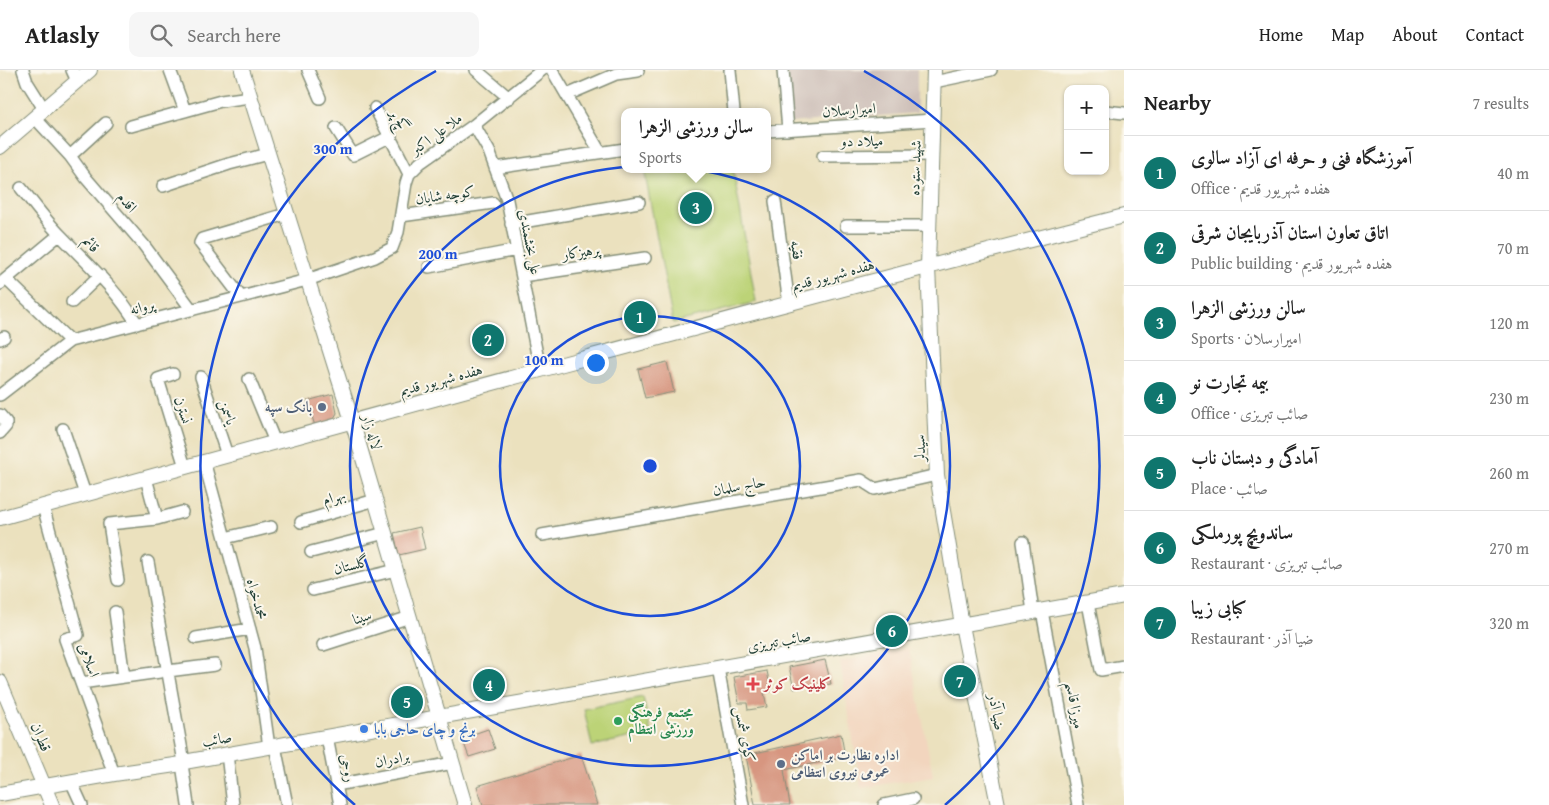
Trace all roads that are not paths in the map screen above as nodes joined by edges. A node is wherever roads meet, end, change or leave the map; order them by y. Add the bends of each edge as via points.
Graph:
1 (23, 70) edge
2 (90, 70) edge
3 (170, 70) edge
4 (242, 70) edge
5 (308, 70) edge
6 (476, 70) edge
7 (552, 70) edge
8 (730, 70) edge
9 (783, 70) edge
10 (990, 70) edge
11 (540, 71) edge
12 (638, 71) edge
13 (75, 75) edge
14 (934, 76) edge
15 (567, 95) junction
16 (250, 97) junction
17 (320, 98) dead end
18 (508, 98) junction
19 (375, 108) dead end
20 (734, 108) edge
21 (185, 111) junction
22 (1109, 111) edge
23 (1124, 113) edge
24 (40, 114) junction
25 (932, 120) junction
26 (106, 123) dead end
27 (474, 125) junction
28 (131, 126) dead end
29 (336, 128) dead end
30 (788, 130) junction
31 (771, 131) edge
32 (391, 136) junction
33 (0, 147) edge
34 (621, 149) edge
35 (600, 152) junction
36 (268, 154) junction
37 (932, 155) junction
38 (70, 156) junction
39 (823, 156) dead end
40 (495, 168) junction
41 (410, 174) junction
42 (164, 186) dead end
43 (21, 188) dead end
44 (775, 201) dead end
45 (639, 202) dead end
46 (492, 203) dead end
47 (286, 214) junction
48 (401, 216) junction
49 (1124, 216) edge
50 (511, 224) junction
51 (846, 226) dead end
52 (930, 226) junction
53 (60, 235) junction
54 (517, 250) junction
55 (645, 258) dead end
56 (430, 267) dead end
57 (928, 267) junction
58 (100, 276) junction
59 (522, 276) junction
60 (306, 280) junction
61 (3, 282) edge
62 (241, 297) junction
63 (72, 302) dead end
64 (789, 304) junction
65 (192, 310) junction
66 (137, 324) junction
67 (70, 342) junction
68 (540, 370) junction
69 (173, 374) dead end
70 (201, 377) dead end
71 (249, 379) dead end
72 (0, 395) edge
73 (0, 414) edge
74 (352, 421) junction
75 (63, 429) dead end
76 (0, 433) edge
77 (275, 442) junction
78 (226, 455) junction
79 (204, 462) junction
80 (185, 467) junction
81 (937, 475) junction
82 (146, 478) junction
83 (85, 494) junction
84 (375, 500) junction
85 (43, 506) junction
86 (182, 512) dead end
87 (0, 518) edge
88 (157, 519) junction
89 (301, 522) dead end
90 (271, 527) dead end
91 (385, 533) junction
92 (542, 535) dead end
93 (225, 538) junction
94 (1023, 542) dead end
95 (311, 552) dead end
96 (148, 562) dead end
97 (396, 570) junction
98 (118, 580) dead end
99 (313, 590) dead end
100 (1124, 596) edge
101 (1088, 603) junction
102 (115, 612) dead end
103 (1038, 612) junction
104 (410, 617) junction
105 (962, 625) junction
106 (250, 629) junction
107 (196, 638) dead end
108 (323, 645) dead end
109 (215, 665) dead end
110 (1124, 666) edge
111 (718, 668) junction
112 (164, 672) junction
113 (124, 677) junction
114 (0, 682) edge
115 (81, 682) junction
116 (4, 700) edge
117 (439, 718) junction
118 (327, 737) junction
119 (272, 746) junction
120 (226, 754) junction
121 (183, 762) junction
122 (453, 763) junction
123 (114, 774) junction
124 (71, 781) junction
125 (336, 785) junction
126 (44, 786) junction
127 (0, 794) edge
128 (913, 799) dead end
129 (52, 805) edge
130 (82, 805) edge
131 (188, 805) edge
132 (233, 805) edge
133 (287, 805) edge
134 (340, 805) edge
135 (465, 805) edge
136 (743, 805) edge
137 (884, 805) edge
138 (998, 805) edge
139 (1078, 805) edge

1 - 24 street, اقدم
2 - 13 main road
3 - 21 street
4 - 16 main road, لاله زار
5 - 17 street
6 - 18 street
7 - 15 street
8 - 20 street
9 - 30 street
10 - 14 street
11 - 18 street, ملا علی اکبر
12 - 15 street via 616,74
13 - 24 main road
14 - 25 main road, شهید ستوده
15 - 35 street
16 - 21 street
16 - 36 main road, لاله زار
18 - 27 street, ملا علی اکبر
19 - 32 street, گچ پر
21 - 28 street
22 - 23 street
24 - 33 main road
24 - 38 street, اقدم
25 - 30 street, امیرارسلان
25 - 37 main road, شهید ستوده
26 - 38 street
27 - 40 street, علی بخشمندی
27 - 41 street, ملا علی اکبر via 420,163
29 - 32 street via 352,155
30 - 31 street, امیرارسلان
32 - 41 street, گچ پر
34 - 35 street
35 - 40 street
36 - 42 street
36 - 47 main road, لاله زار
37 - 39 street, میلاد دو
37 - 52 main road, شهید ستوده
38 - 65 street, اقدم via 143,244
40 - 50 street, علی بخشمندی via 507,200
41 - 48 street, ملا علی اکبر
43 - 53 street, قائم
44 - 64 street, فقیه
45 - 50 street
46 - 48 street, کوچه شایان
47 - 60 main road, لاله زار
47 - 62 street via 200,241
48 - 60 street, ملا علی اکبر via 392,248 375,257
49 - 57 main road, هفده شهریور قدیم
50 - 54 street, علی بخشمندی
51 - 52 street
52 - 57 main road, شهید ستوده
53 - 58 street, قائم
53 - 61 street
54 - 56 street
54 - 59 street, علی بخشمندی
55 - 59 street, پرهیزکار
57 - 64 main road, هفده شهریور قدیم
57 - 81 main road, سیدلر
58 - 63 street
58 - 66 street, قائم
59 - 68 street, علی بخشمندی
60 - 62 street, پروانه
60 - 74 main road, لاله زار
61 - 67 street
62 - 65 street, پروانه
64 - 68 main road, هفده شهریور قدیم
65 - 66 street, پروانه
66 - 67 street, پروانه
67 - 72 street, پروانه
68 - 74 main road, هفده شهریور قدیم
69 - 80 street, نسترن via 158,379
70 - 78 street, یاسمن
71 - 77 street
73 - 76 street via 6,422
74 - 77 main road, هفده شهریور قدیم
74 - 84 main road, لاله زار
75 - 83 street
77 - 78 main road, هفده شهریور قدیم
78 - 79 main road, هفده شهریور قدیم
79 - 80 main road, هفده شهریور قدیم
79 - 93 street, محمدخواه
80 - 82 main road, هفده شهریور قدیم
81 - 92 street, حاج سلمان via 875,489 861,480
81 - 105 main road, سیدلر
82 - 83 main road, هفده شهریور قدیم
82 - 88 street
83 - 85 main road, هفده شهریور قدیم
84 - 89 street, بهرام
84 - 91 main road, لاله زار
85 - 87 main road, هفده شهریور قدیم
85 - 115 street, اسلامی via 78,635 65,639
86 - 88 street
88 - 98 street via 109,524
90 - 93 street
91 - 95 street
91 - 97 main road, لاله زار
93 - 106 street, محمدخواه
94 - 103 street, میرزا قاسم
96 - 112 street
97 - 99 street, گلستان
97 - 104 main road, لاله زار
100 - 101 main road, صائب تبریزی
101 - 103 main road, صائب تبریزی
101 - 110 street via 1101,670
102 - 113 street
103 - 105 main road, صائب تبریزی
103 - 139 street, میرزا قاسم
104 - 108 street, سینا
104 - 117 main road, لاله زار
105 - 111 main road, صائب تبریزی
105 - 138 main road, ضیا آذر
106 - 107 street
106 - 119 street, محمدخواه
109 - 112 street
111 - 117 main road, صائب تبریزی
111 - 136 street, کوی شمس
112 - 113 street
112 - 121 street
113 - 115 street
114 - 116 main road, قطران
115 - 123 street, اسلامی
116 - 126 main road, قطران
117 - 118 main road, صائب
117 - 122 main road, لاله زار
118 - 119 main road, صائب
118 - 125 street, روحی
119 - 120 main road, صائب
119 - 133 street, محمدخواه
120 - 121 main road, صائب
120 - 132 street
121 - 123 main road, صائب
121 - 131 street
122 - 125 street, برادران
122 - 135 main road, لاله زار
123 - 124 main road, صائب
124 - 126 main road, صائب
124 - 130 street
125 - 134 street, روحی
126 - 127 main road, صائب
126 - 129 main road, قطران
128 - 137 street

